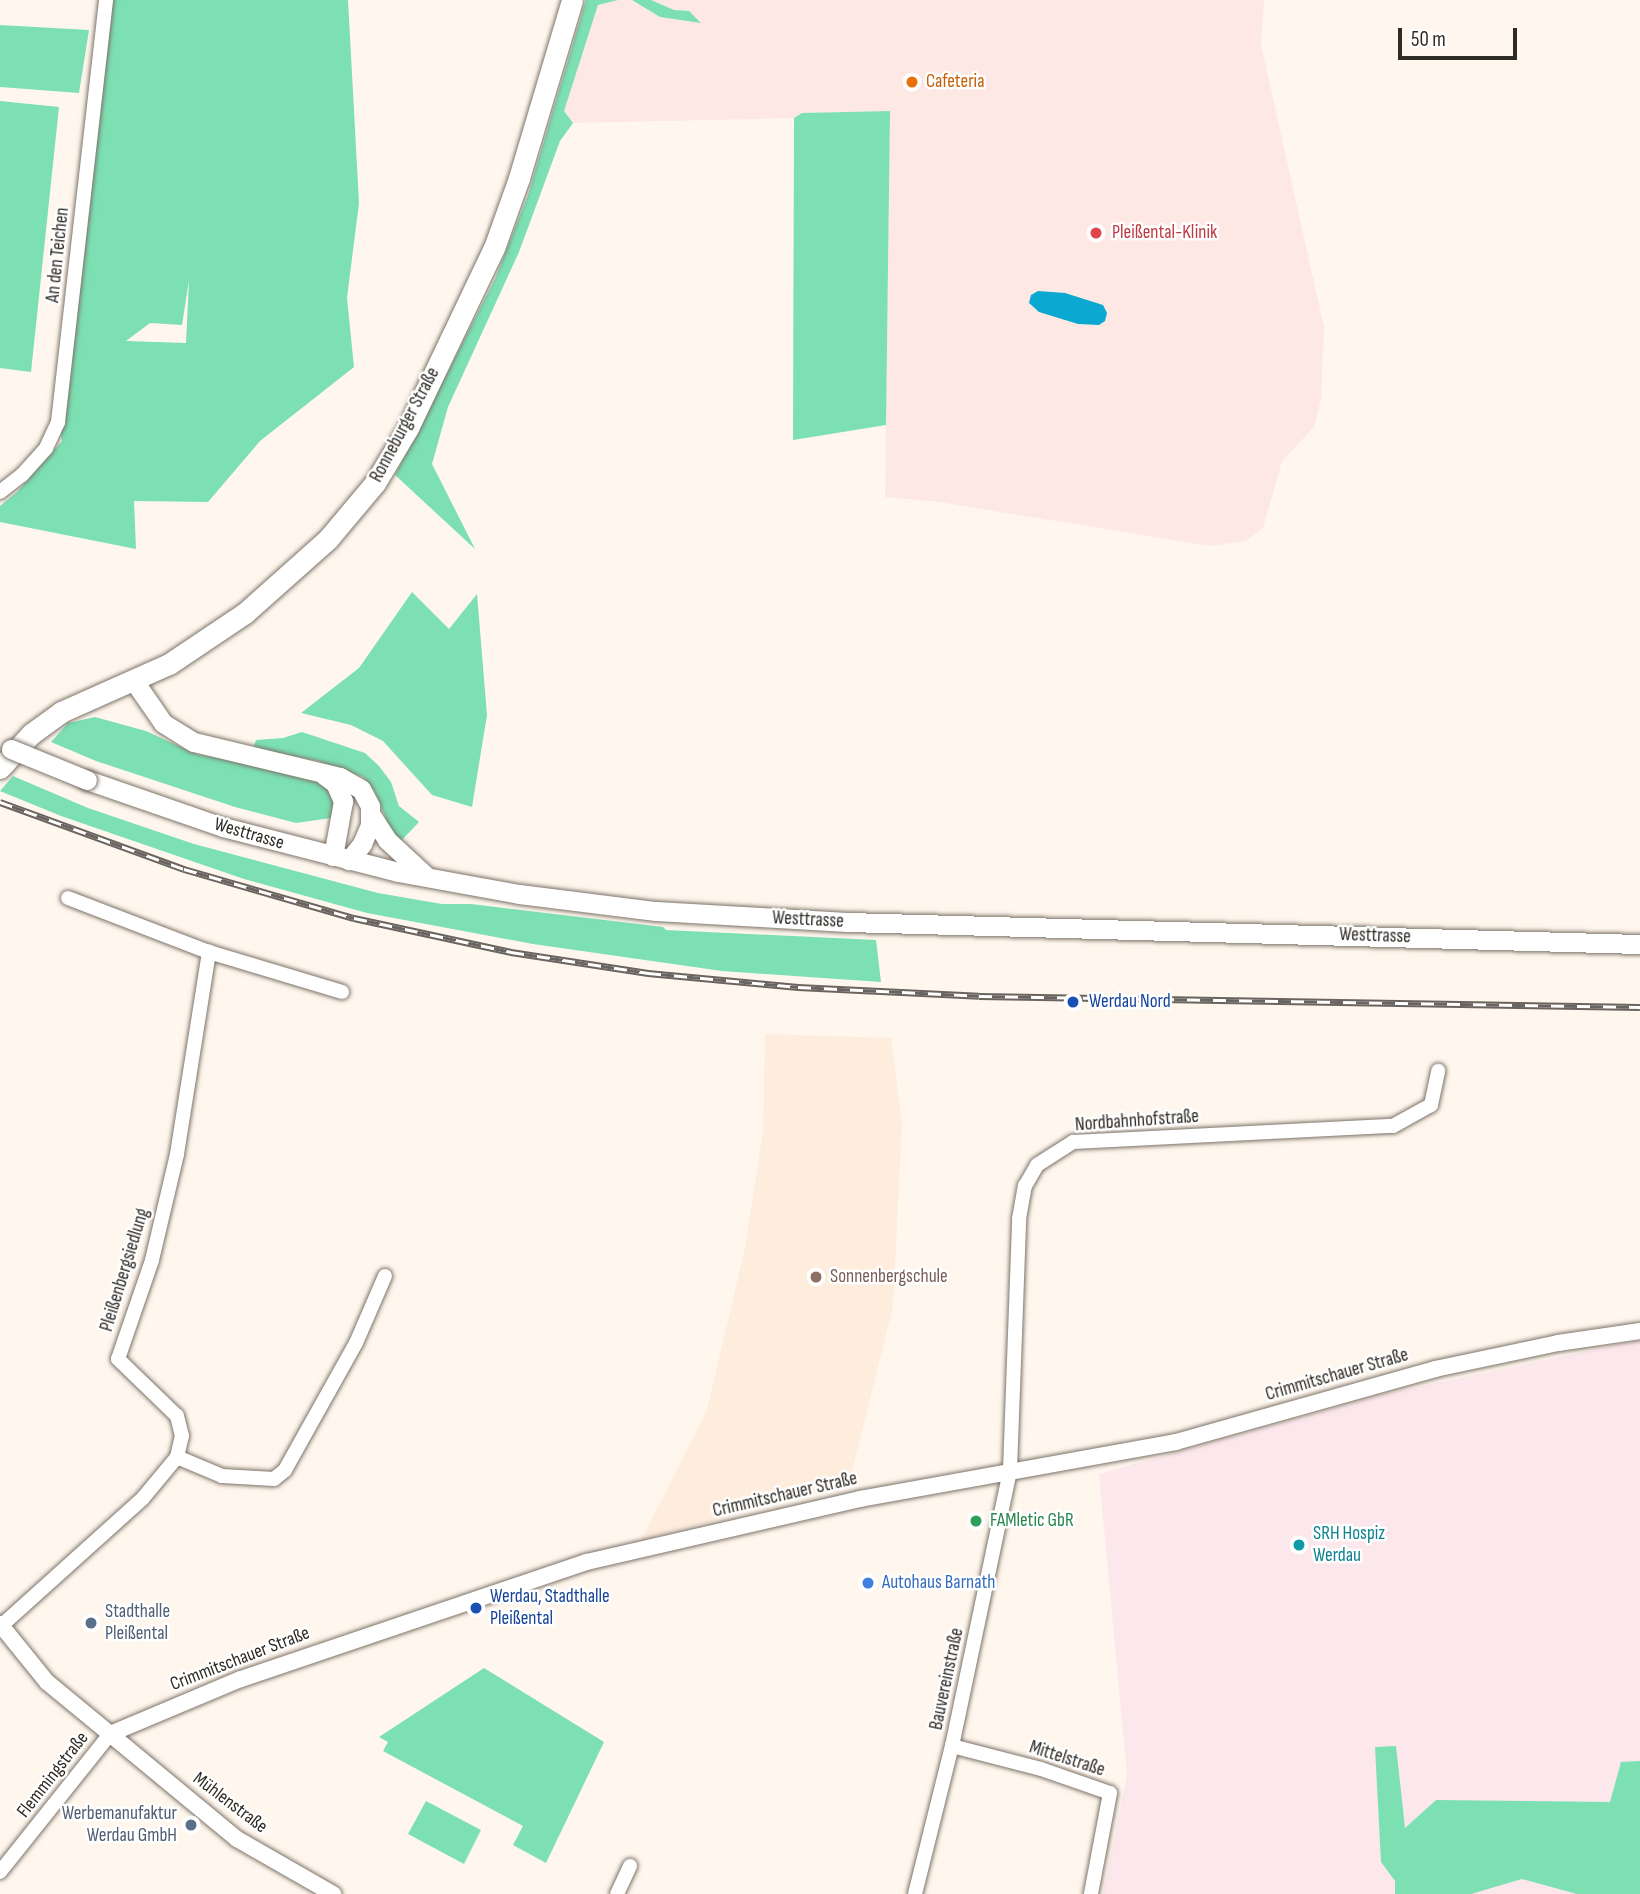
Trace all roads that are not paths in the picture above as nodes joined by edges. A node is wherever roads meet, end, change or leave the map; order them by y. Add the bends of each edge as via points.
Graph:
1 (106, 0) edge
2 (572, 0) edge
3 (0, 492) edge
4 (134, 681) junction
5 (1, 758) edge
6 (321, 772) junction
7 (371, 815) junction
8 (341, 858) junction
9 (430, 879) junction
10 (68, 898) dead end
11 (1640, 944) edge
12 (209, 952) junction
13 (342, 992) dead end
14 (1438, 1072) dead end
15 (385, 1276) dead end
16 (1640, 1331) edge
17 (177, 1457) junction
18 (1010, 1470) junction
19 (0, 1625) edge
20 (110, 1734) junction
21 (952, 1746) junction
22 (630, 1866) dead end
23 (0, 1872) edge
24 (333, 1894) edge
25 (617, 1894) edge
26 (915, 1894) edge
27 (1091, 1894) edge

1 - 3 street, An den Teichen via 58,422 46,447
2 - 4 main road, Ronneburger Straße via 520,178 494,248 408,428 375,483 328,539 265,597 192,650
4 - 5 main road, Ronneburger Straße via 61,712
4 - 6 main road via 156,715 174,732 228,752
5 - 8 main road, Westtrasse, bridge via 87,780 223,827
6 - 7 main road via 361,789
6 - 8 main road via 335,783 343,801
7 - 8 main road via 367,835
7 - 9 main road via 400,854
8 - 9 main road, Westtrasse
9 - 11 main road, Westtrasse via 644,909 847,922
10 - 12 street
12 - 13 street
12 - 17 street, Pleißenbergsiedlung via 177,1154 152,1260 118,1359 177,1416 182,1436
14 - 18 street, Nordbahnhofstraße via 1431,1105 1393,1126 1073,1142 1037,1166 1025,1186 1019,1219
15 - 17 street via 356,1343 285,1471 274,1479 222,1476
16 - 18 street, Crimmitschauer Straße via 1435,1369 1176,1443
17 - 19 street via 143,1498
18 - 20 street, Crimmitschauer Straße via 860,1499 587,1562 241,1679
18 - 21 street, Bauvereinstraße
19 - 20 street via 47,1682
20 - 23 street, Flemmingstraße
20 - 24 street, Mühlenstraße via 237,1839
21 - 26 street, Bauvereinstraße
21 - 27 street, Mittelstraße via 1110,1793
22 - 25 street

